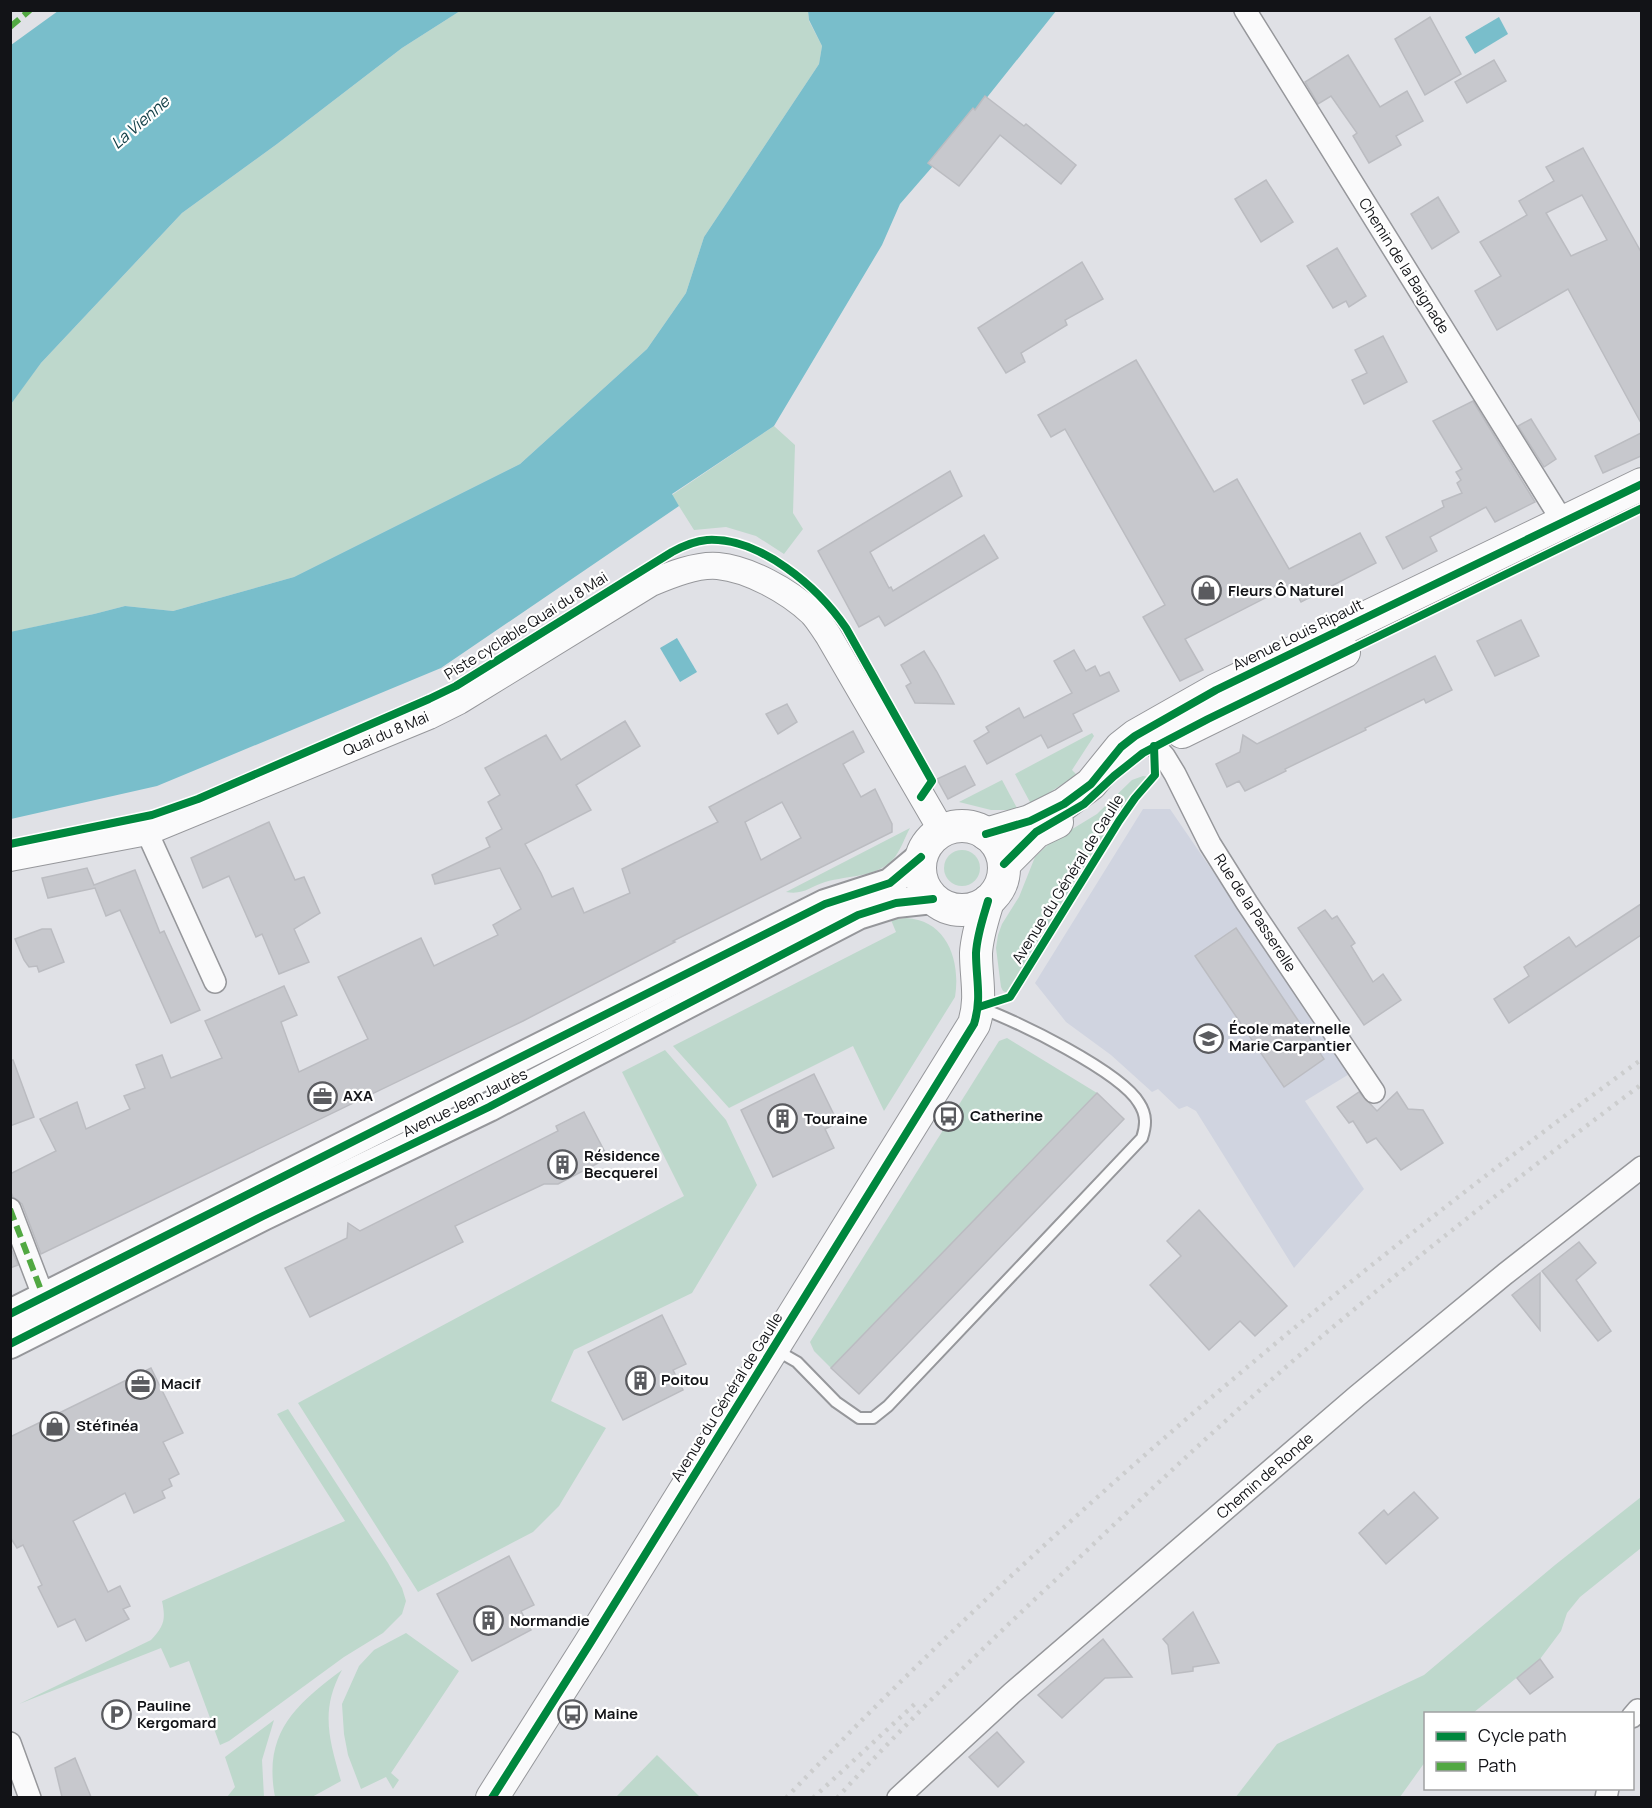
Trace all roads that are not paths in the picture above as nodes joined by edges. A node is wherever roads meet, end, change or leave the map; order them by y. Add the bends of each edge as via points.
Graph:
1 (1245, 10) edge
2 (1641, 484) edge
3 (1641, 508) edge
4 (1563, 522) junction
5 (1147, 739) junction
6 (942, 831) junction
7 (147, 832) junction
8 (986, 834) junction
9 (921, 857) junction
10 (10, 858) edge
11 (1004, 864) junction
12 (988, 902) junction
13 (942, 904) junction
14 (977, 970) junction
15 (215, 982) dead end
16 (979, 1007) junction
17 (1374, 1092) dead end
18 (1641, 1167) edge
19 (10, 1209) edge
20 (44, 1298) junction
21 (10, 1314) edge
22 (10, 1344) edge
23 (773, 1348) junction
24 (10, 1743) edge
25 (30, 1797) edge
26 (492, 1797) edge
27 (898, 1797) edge

1 - 4 street, Chemin de la Baignade
2 - 4 main road, Avenue Louis Ripault
3 - 5 main road, Avenue Louis Ripault via 1208,718
4 - 5 main road, Avenue Louis Ripault via 1216,690
5 - 8 main road, Avenue Louis Ripault via 1121,747 1091,784 1071,799 1030,821
5 - 11 main road, Avenue Louis Ripault via 1128,764 1084,804 1036,832
5 - 17 street, Rue de la Passerelle via 1164,756 1210,844
6 - 7 street, Quai du 8 Mai via 812,613 763,580 716,566 680,572 651,583 429,716
6 - 8 main road via 964,826
6 - 9 main road
7 - 10 street, Quai du 8 Mai
7 - 15 street
8 - 11 main road via 998,847
9 - 13 main road via 921,875 927,892
9 - 20 main road, Avenue Jean Jaurès via 890,883 825,904
11 - 12 main road via 1001,885
12 - 13 main road via 963,910
12 - 14 main road, Avenue du Général de Gaulle via 976,951
13 - 14 main road, Avenue du Général de Gaulle via 962,928
13 - 22 main road, Avenue Jean Jaurès via 889,905 858,915 500,1101
14 - 16 main road, Avenue du Général de Gaulle
16 - 23 main road, Avenue du Général de Gaulle via 974,1024
16 - 23 lane via 1012,1019 1128,1089 1139,1102 1146,1126 1142,1138 873,1418 859,1418 836,1402 797,1362
18 - 27 street, Chemin de Ronde via 1357,1396 1012,1693
19 - 20 street
20 - 21 main road, Avenue Jean Jaurès
23 - 26 main road, Avenue du Général de Gaulle
24 - 25 street

